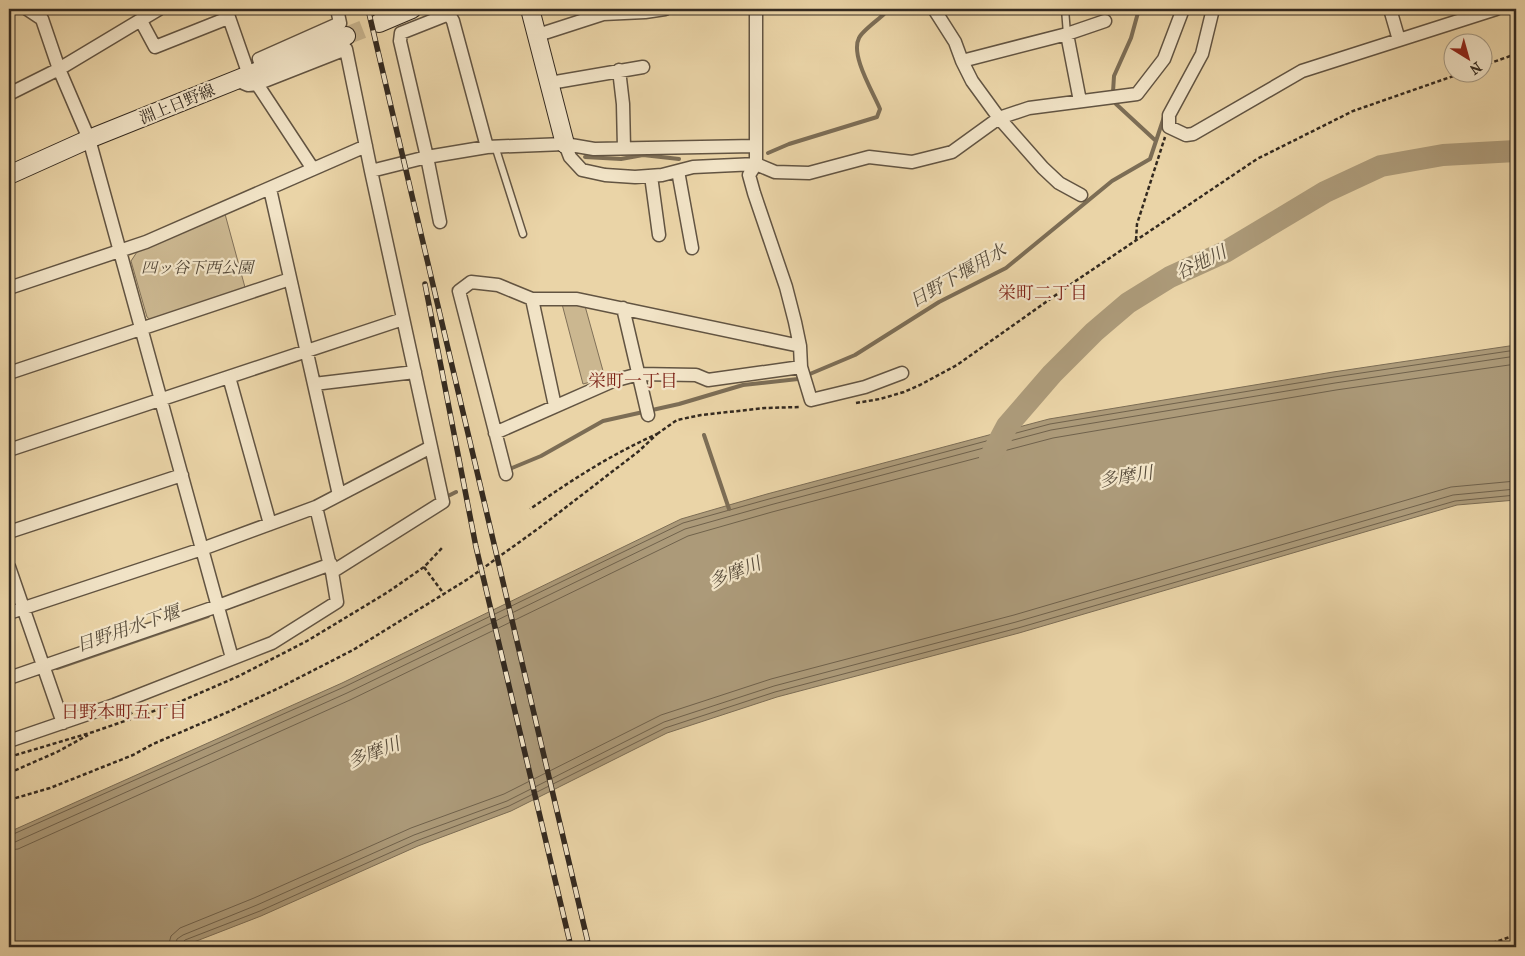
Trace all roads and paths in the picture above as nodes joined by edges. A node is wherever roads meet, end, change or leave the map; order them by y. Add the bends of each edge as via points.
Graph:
1 (27, 9) edge
2 (159, 9) edge
3 (337, 9) edge
4 (412, 9) edge
5 (530, 9) edge
6 (665, 9) edge
7 (756, 9) edge
8 (934, 9) edge
9 (1065, 9) edge
10 (1183, 9) edge
11 (1214, 9) edge
12 (1390, 9) edge
13 (1496, 9) edge
14 (227, 13) edge
15 (141, 21) junction
16 (1104, 21) dead end
17 (379, 23) tunnel mouth
18 (1067, 34) junction
19 (538, 35) junction
20 (346, 36) tunnel mouth
21 (1399, 40) junction
22 (1516, 54) edge
23 (962, 62) junction
24 (1492, 62) edge
25 (643, 67) dead end
26 (59, 69) junction
27 (618, 70) junction
28 (251, 77) junction
29 (1442, 80) edge
30 (550, 84) junction
31 (9, 94) edge
32 (1080, 102) junction
33 (999, 118) junction
34 (1169, 126) junction
35 (89, 138) junction
36 (565, 144) junction
37 (366, 146) junction
38 (755, 146) junction
39 (491, 147) junction
40 (624, 148) junction
41 (427, 157) junction
42 (756, 164) junction
43 (313, 169) junction
44 (370, 171) junction
45 (678, 171) junction
46 (9, 175) edge
47 (651, 176) junction
48 (270, 189) junction
49 (1081, 195) dead end
50 (440, 222) dead end
51 (523, 234) dead end
52 (659, 235) dead end
53 (1136, 240) junction
54 (692, 248) dead end
55 (120, 251) junction
56 (290, 279) junction
57 (9, 288) edge
58 (532, 299) junction
59 (623, 308) junction
60 (403, 319) junction
61 (142, 328) junction
62 (800, 346) junction
63 (306, 351) junction
64 (415, 372) junction
65 (9, 373) edge
66 (902, 373) dead end
67 (639, 374) junction
68 (803, 374) junction
69 (229, 378) junction
70 (314, 384) junction
71 (161, 399) junction
72 (851, 404) dead end
73 (555, 406) junction
74 (804, 406) dead end
75 (647, 410) dead end
76 (495, 433) junction
77 (657, 434) junction
78 (431, 447) junction
79 (9, 450) edge
80 (506, 474) dead end
81 (182, 475) junction
82 (339, 495) junction
83 (316, 507) junction
84 (530, 509) dead end
85 (270, 524) junction
86 (9, 532) edge
87 (202, 549) junction
88 (9, 567) edge
89 (424, 567) dead end
90 (331, 568) junction
91 (444, 594) junction
92 (218, 606) junction
93 (23, 608) junction
94 (9, 613) edge
95 (232, 658) junction
96 (43, 667) junction
97 (9, 678) edge
98 (63, 723) junction
99 (93, 732) dead end
100 (9, 741) edge
101 (9, 773) edge
102 (9, 800) edge
103 (1516, 935) edge
104 (1480, 947) edge

1 - 26 street via 42,19
2 - 15 street
3 - 28 street via 340,23 259,59
4 - 17 main road
5 - 19 main road
6 - 19 street via 603,14
7 - 38 street
8 - 23 street via 955,42
9 - 18 lane
10 - 32 street via 1164,59 1137,94
11 - 34 street via 1202,54 1168,115
12 - 21 street
13 - 21 street
14 - 15 street via 155,47
14 - 28 street
15 - 26 street
16 - 18 street
18 - 23 street
18 - 32 street
19 - 30 main road
20 - 28 main road, 淵上日野線
21 - 34 street via 1302,71 1193,134 1186,135
22 - 24 path
23 - 33 street
25 - 27 street
26 - 31 street
26 - 35 street
27 - 30 street
27 - 40 street
28 - 35 main road, 淵上日野線
28 - 37 street via 346,49
28 - 43 street
29 - 53 path via 1353,111 1256,159
30 - 36 main road
32 - 33 street via 1029,108
33 - 42 street via 952,152 912,162 869,157 809,172 775,172
33 - 49 street via 1042,168
34 - 53 path via 1138,224
35 - 46 main road, 淵上日野線
35 - 55 street
36 - 39 street
36 - 40 street via 594,149
36 - 47 street via 570,157 582,170 605,175
37 - 43 street
37 - 44 street
38 - 40 street
38 - 42 street
39 - 41 street
39 - 41 street via 454,21 449,14 401,33 400,41
39 - 51 lane
41 - 44 street
41 - 50 street
42 - 45 street via 693,167
42 - 62 street via 749,175 786,287
43 - 48 street
44 - 60 street
45 - 47 street
45 - 54 street
47 - 52 street
48 - 55 street
48 - 56 street
53 - 72 path via 956,365 897,394
55 - 57 street
55 - 61 street
56 - 61 street
56 - 63 street
58 - 59 street via 577,298
58 - 73 street
58 - 76 street via 498,285 471,282 459,291
59 - 62 street
59 - 67 street
60 - 63 street
60 - 64 street
61 - 65 street
61 - 71 street
62 - 68 street
63 - 69 street
63 - 70 street
64 - 70 street
64 - 78 street
66 - 68 street via 865,387 811,400
67 - 68 street via 696,375 708,380
67 - 73 street via 613,381
67 - 75 street
69 - 71 street
69 - 85 street
70 - 82 street
71 - 79 street
71 - 81 street
73 - 76 street
74 - 77 path via 701,415 677,420
76 - 80 street
77 - 84 path via 598,464
77 - 91 path via 538,528
78 - 82 street
78 - 90 street via 443,502
81 - 86 street
81 - 87 street
82 - 83 street
83 - 85 street
83 - 90 street
85 - 87 street
87 - 92 street
87 - 93 street
88 - 93 street
89 - 91 path
90 - 92 street
90 - 95 street via 337,602 272,643
91 - 102 path via 354,650 228,712 124,759
92 - 95 street
92 - 96 street
93 - 94 street
93 - 96 street
95 - 98 street
96 - 97 street
96 - 98 street
98 - 100 street
99 - 101 path
103 - 104 path

